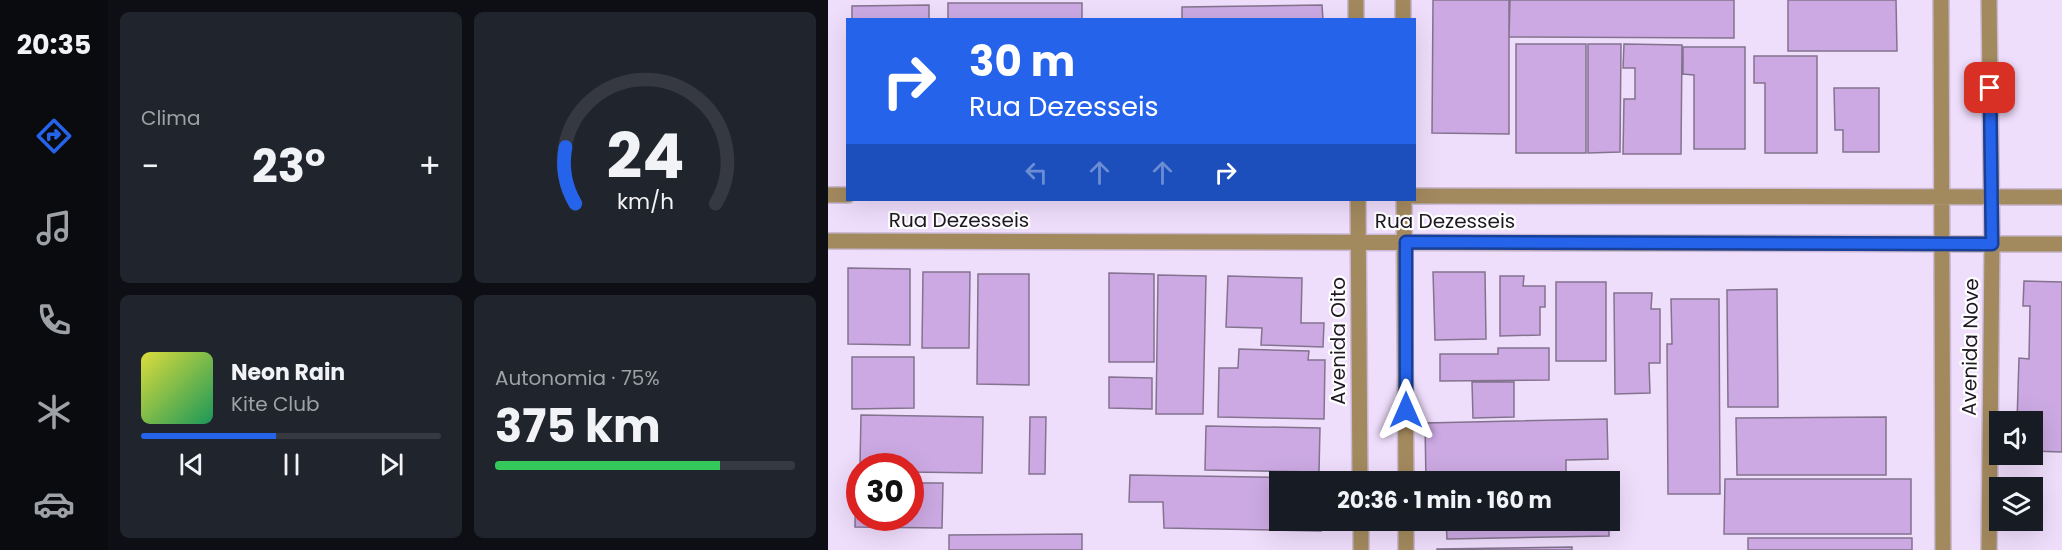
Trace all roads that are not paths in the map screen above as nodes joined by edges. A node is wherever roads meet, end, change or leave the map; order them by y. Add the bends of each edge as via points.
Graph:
1 (1356, 0) edge
2 (1403, 0) edge
3 (1941, 0) edge
4 (1989, 0) edge
5 (1356, 18) edge
6 (1403, 18) edge
7 (828, 195) edge
8 (846, 195) edge
9 (1416, 196) edge
10 (1943, 197) junction
11 (1991, 197) junction
12 (2062, 197) edge
13 (1358, 201) edge
14 (1404, 201) edge
15 (828, 241) edge
16 (1359, 242) junction
17 (1406, 242) junction
18 (1942, 244) junction
19 (1992, 244) junction
20 (2062, 244) edge
21 (1360, 471) edge
22 (1406, 471) edge
23 (1360, 531) edge
24 (1406, 531) edge
25 (1361, 550) edge
26 (1406, 550) edge
27 (1943, 550) edge
28 (1989, 550) edge

1 - 5 street
2 - 6 street
3 - 10 street, Avenida Nove
4 - 11 street, Avenida Nove
7 - 8 street
9 - 10 street, Rua Dezesseis
10 - 11 street, Rua Dezesseis
10 - 18 street, Avenida Nove
11 - 12 street, Rua Dezesseis
11 - 19 street, Avenida Nove
13 - 16 street, Avenida Oito
14 - 17 street
15 - 16 street, Rua Dezesseis
16 - 17 street, Rua Dezesseis
16 - 21 street, Avenida Oito
17 - 18 street, Rua Dezesseis
17 - 22 street
18 - 19 street, Rua Dezesseis
18 - 27 street, Avenida Nove
19 - 20 street, Rua Dezesseis
19 - 28 street, Avenida Nove
23 - 25 street
24 - 26 street

